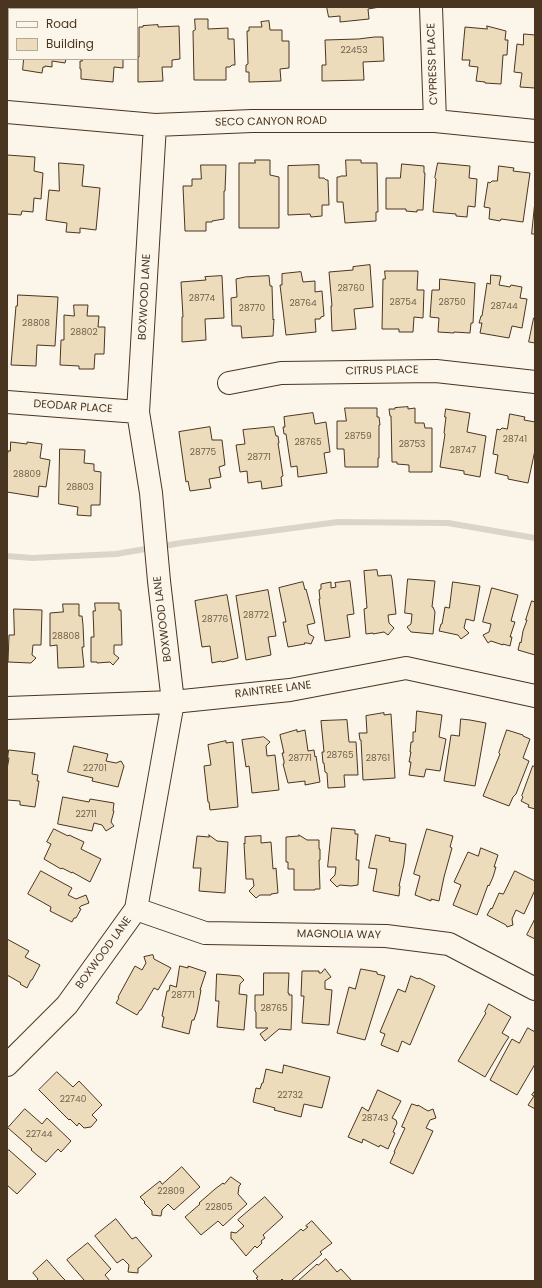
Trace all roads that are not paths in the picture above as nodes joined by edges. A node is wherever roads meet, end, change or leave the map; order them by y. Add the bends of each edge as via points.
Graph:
1 (431, 7) edge
2 (7, 112) edge
3 (435, 121) junction
4 (155, 125) junction
5 (535, 131) edge
6 (535, 382) edge
7 (229, 383) dead end
8 (7, 402) edge
9 (138, 412) junction
10 (535, 696) edge
11 (173, 702) junction
12 (7, 708) edge
13 (136, 909) junction
14 (535, 989) edge
15 (7, 1065) edge

1 - 3 street, CYPRESS PLACE
2 - 4 street, SECO CANYON ROAD
3 - 4 street, SECO CANYON ROAD via 252,121
3 - 5 street, SECO CANYON ROAD
4 - 9 street, BOXWOOD LANE
6 - 7 street, CITRUS PLACE via 436,371 281,373
8 - 9 street, DEODAR PLACE
9 - 11 street, BOXWOOD LANE via 151,492
10 - 11 street, RAINTREE LANE via 406,668 290,690
11 - 12 street, RAINTREE LANE
11 - 13 street, BOXWOOD LANE
13 - 14 street, MAGNOLIA WAY via 205,933 386,936 449,944
13 - 15 street, BOXWOOD LANE via 67,1005

